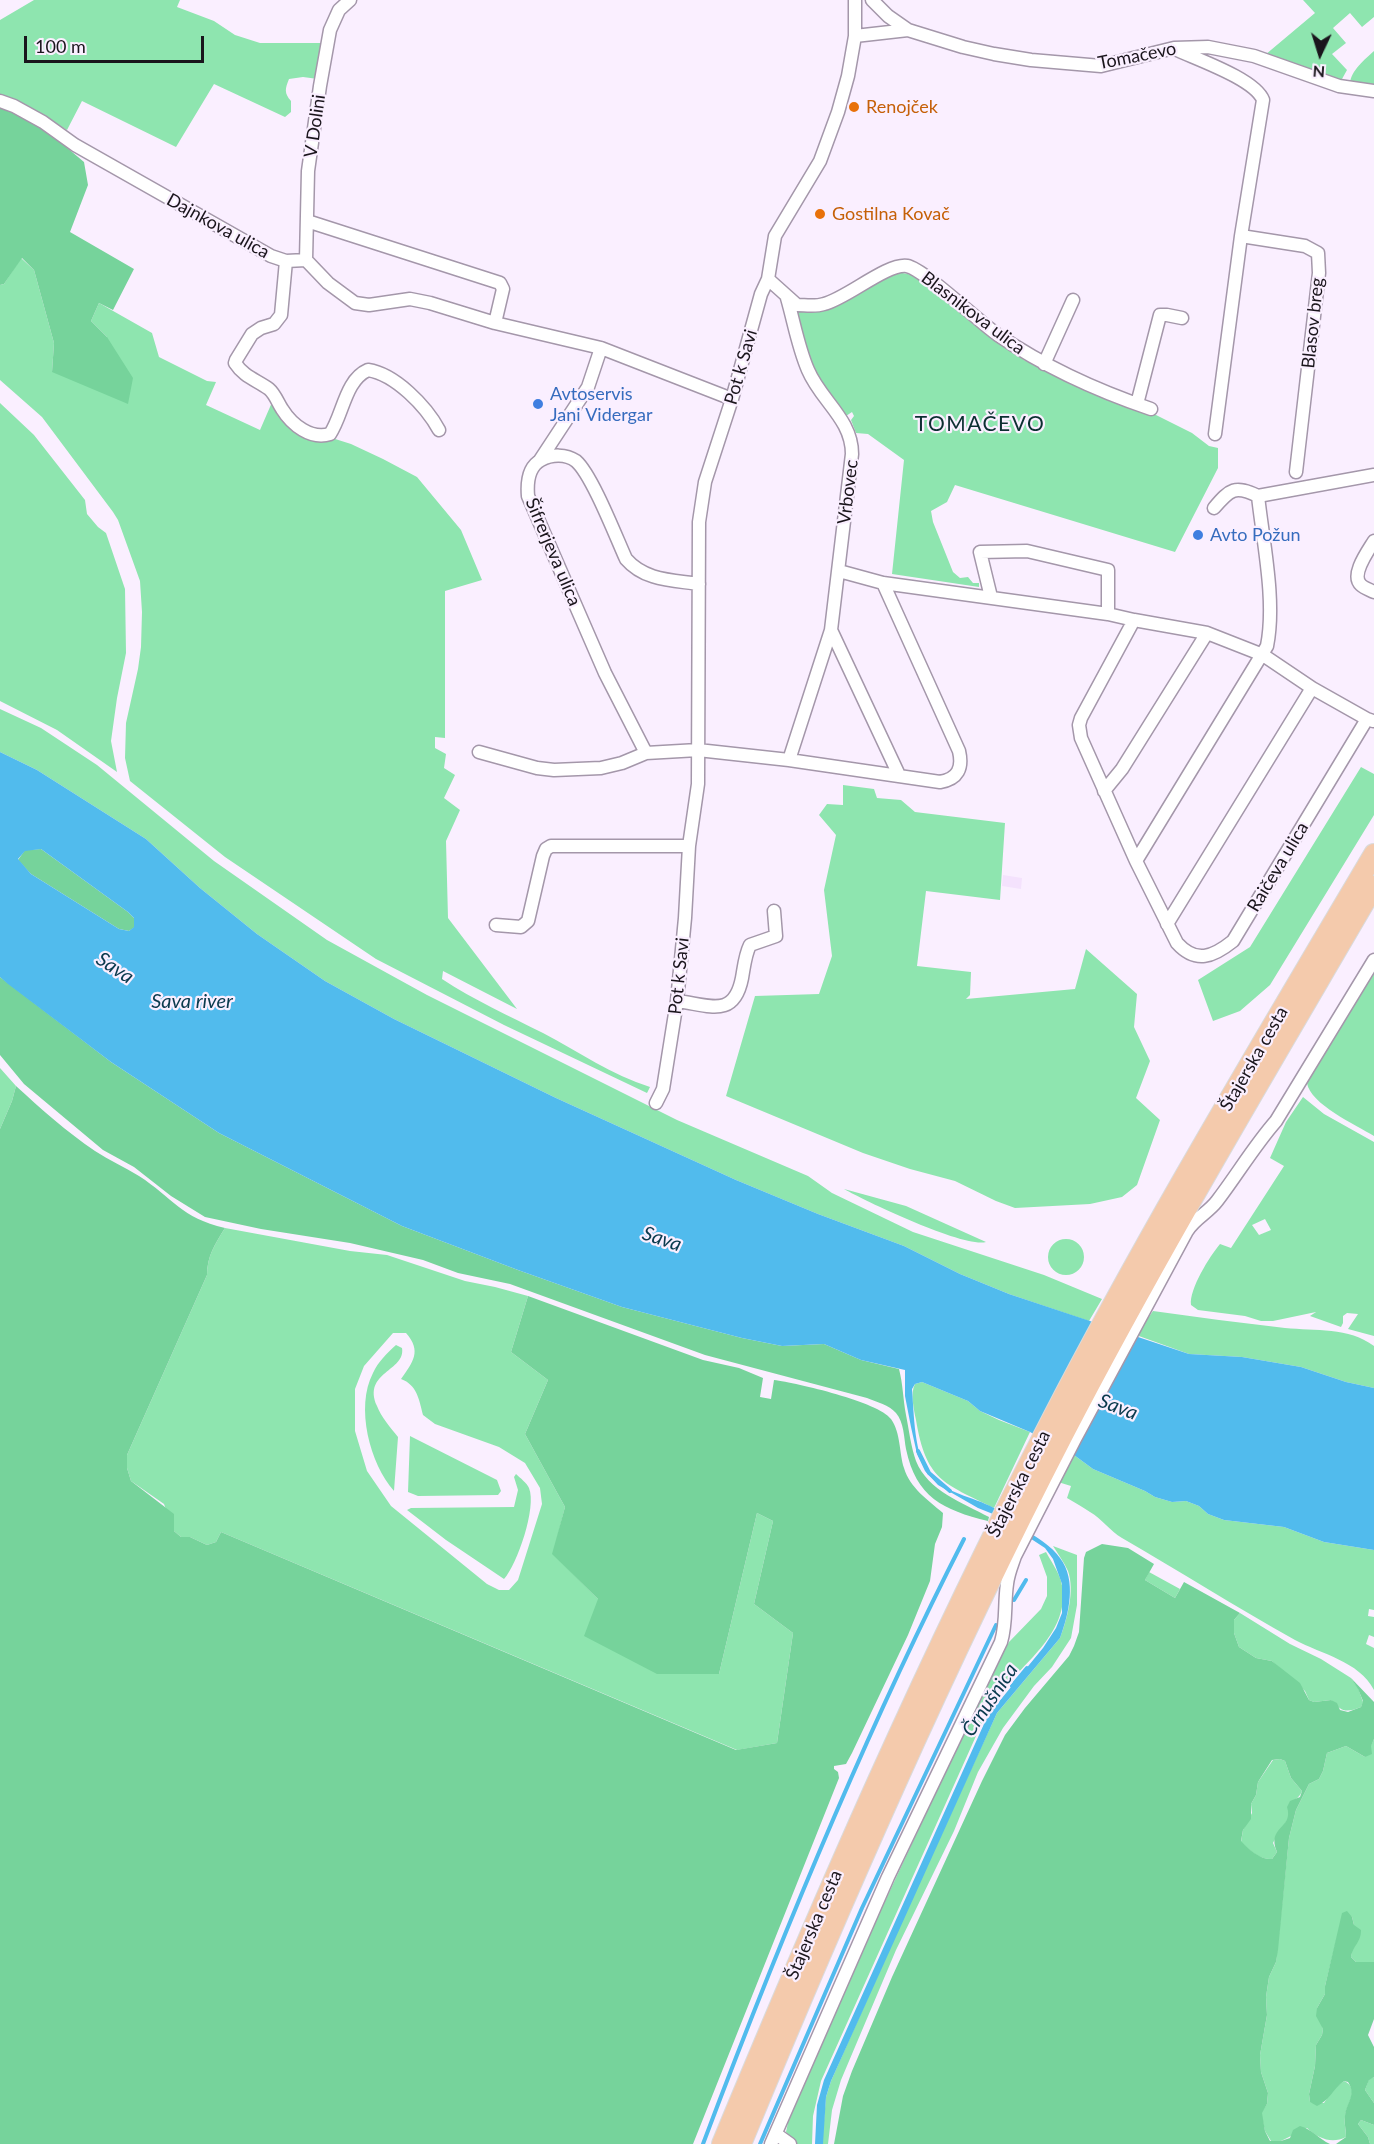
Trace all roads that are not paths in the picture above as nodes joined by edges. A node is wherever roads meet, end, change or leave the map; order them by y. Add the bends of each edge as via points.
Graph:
1 (350, 0) edge
2 (855, 0) edge
3 (872, 0) edge
4 (908, 30) junction
5 (855, 36) junction
6 (1174, 48) junction
7 (1374, 91) edge
8 (0, 101) edge
9 (307, 221) junction
10 (1242, 236) junction
11 (306, 260) junction
12 (286, 261) junction
13 (768, 279) junction
14 (787, 298) junction
15 (1073, 300) dead end
16 (1182, 318) dead end
17 (495, 323) junction
18 (601, 348) junction
19 (1044, 364) junction
20 (732, 399) junction
21 (1137, 404) junction
22 (1151, 409) dead end
23 (439, 429) dead end
24 (1215, 434) dead end
25 (540, 460) junction
26 (1296, 472) dead end
27 (1374, 475) edge
28 (1258, 496) junction
29 (1214, 508) dead end
30 (1374, 541) edge
31 (839, 571) junction
32 (883, 583) junction
33 (699, 584) junction
34 (1374, 592) edge
35 (991, 597) junction
36 (1108, 614) junction
37 (1134, 620) junction
38 (831, 630) junction
39 (1207, 633) junction
40 (1263, 655) junction
41 (1312, 688) junction
42 (1371, 720) edge
43 (698, 750) junction
44 (479, 752) dead end
45 (646, 753) junction
46 (789, 760) junction
47 (898, 775) junction
48 (1104, 791) junction
49 (689, 846) junction
50 (1374, 854) edge
51 (1136, 861) junction
52 (1374, 886) edge
53 (774, 911) dead end
54 (1167, 924) junction
55 (496, 926) dead end
56 (1374, 960) edge
57 (677, 1001) junction
58 (656, 1102) dead end
59 (1175, 1224) junction
60 (1003, 1550) junction
61 (774, 2139) edge
62 (722, 2144) edge
63 (741, 2144) edge
64 (790, 2144) edge

1 - 9 street, V Dolini via 339,10 330,30 308,171
2 - 5 street, Pot k Savi
3 - 4 street, Tomačevo
4 - 5 street
4 - 6 street, Tomačevo via 994,54 1088,65 1111,64
5 - 13 street, Pot k Savi via 830,137 775,236
6 - 7 street, Tomačevo via 1208,47 1239,52 1324,82
6 - 10 street via 1238,78 1261,95 1263,110
8 - 12 street, Dajnkova ulica via 44,122 75,145
9 - 11 street, V Dolini
9 - 17 street via 500,283
10 - 24 street
10 - 26 street, Blasov breg via 1305,246 1318,253
11 - 12 street, Dajnkova ulica
11 - 17 street via 354,303 420,301
12 - 23 street via 281,315 246,342 235,363 240,370 269,389 283,411 316,436 330,434 354,382 368,370 412,396
13 - 14 street
13 - 20 street, Pot k Savi
14 - 19 street, Blasnikova ulica via 796,305 824,304 873,278 907,266
14 - 31 street, Vrbovec via 808,370 818,391 844,420 852,444
15 - 19 street
16 - 21 street via 1160,315
17 - 18 street
18 - 20 street
18 - 25 street via 588,387
19 - 21 street, Blasnikova ulica
20 - 33 street, Pot k Savi via 705,482 699,522
21 - 22 street, Blasnikova ulica
25 - 33 street via 566,456 578,463 626,559 638,572
25 - 45 street, Šifrerjeva ulica via 529,477 528,496 606,675
27 - 28 street
28 - 29 street via 1232,490
28 - 40 street via 1270,619
30 - 34 street via 1358,574 1361,585
31 - 32 street, Raičeva ulica
31 - 38 street, Vrbovec
32 - 35 street, Raičeva ulica
32 - 47 street via 961,759 958,775 949,780
33 - 43 street, Pot k Savi
35 - 36 street, Raičeva ulica
35 - 36 street via 980,552 1028,551 1108,570
36 - 37 street, Raičeva ulica
37 - 39 street, Raičeva ulica
37 - 48 street, Raičeva ulica via 1089,700 1080,725 1081,738
38 - 46 street, Vrbovec
38 - 47 street
39 - 40 street, Raičeva ulica
39 - 48 street via 1122,769
40 - 41 street, Raičeva ulica
40 - 51 street
41 - 42 street, Raičeva ulica
41 - 54 street
42 - 54 street, Raičeva ulica via 1233,941 1212,954 1193,956 1177,943
43 - 45 street
43 - 46 street
43 - 49 street, Pot k Savi via 698,784
44 - 45 street via 554,770 601,768
46 - 47 street
48 - 51 street, Raičeva ulica
49 - 55 street via 551,846 543,856 528,921 521,927
49 - 57 street, Pot k Savi
50 - 59 main road, Štajerska cesta
51 - 54 street, Raičeva ulica
52 - 59 main road, Štajerska cesta
53 - 57 street via 776,936 750,945 732,1002 719,1007
56 - 59 street via 1276,1121 1215,1203 1193,1220
57 - 58 street, Pot k Savi via 663,1089
59 - 60 street via 1075,1438
59 - 60 main road, Štajerska cesta via 1067,1390
60 - 61 street via 1007,1582 1002,1642 888,1877
60 - 62 main road, Štajerska cesta via 867,1804
60 - 63 main road, Štajerska cesta via 875,1829
61 - 64 street

